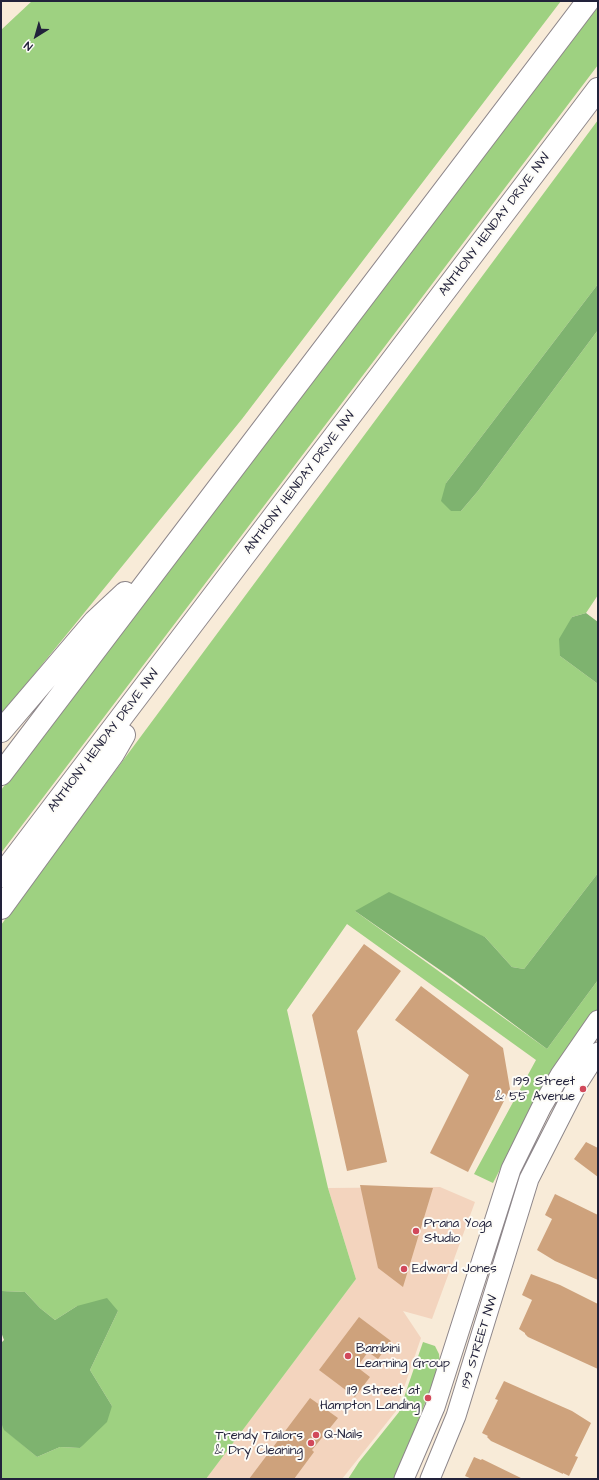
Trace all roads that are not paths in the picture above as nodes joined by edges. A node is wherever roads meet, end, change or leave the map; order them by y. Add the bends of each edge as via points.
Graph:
1 (588, 1) edge
2 (598, 89) edge
3 (173, 548) junction
4 (165, 661) junction
5 (1, 731) edge
6 (1, 774) edge
7 (1, 876) edge
8 (1, 908) edge
9 (598, 1020) edge
10 (598, 1052) edge
11 (404, 1479) edge
12 (430, 1479) edge

1 - 3 highway
2 - 4 highway, ANTHONY HENDAY DRIVE NW
3 - 5 highway via 95,621
3 - 6 highway
4 - 7 highway, ANTHONY HENDAY DRIVE NW
4 - 8 highway via 113,754
9 - 11 main road, 199 STREET NW via 540,1108 511,1169 435,1408
10 - 12 main road, 199 STREET NW via 578,1083 529,1179 456,1416

